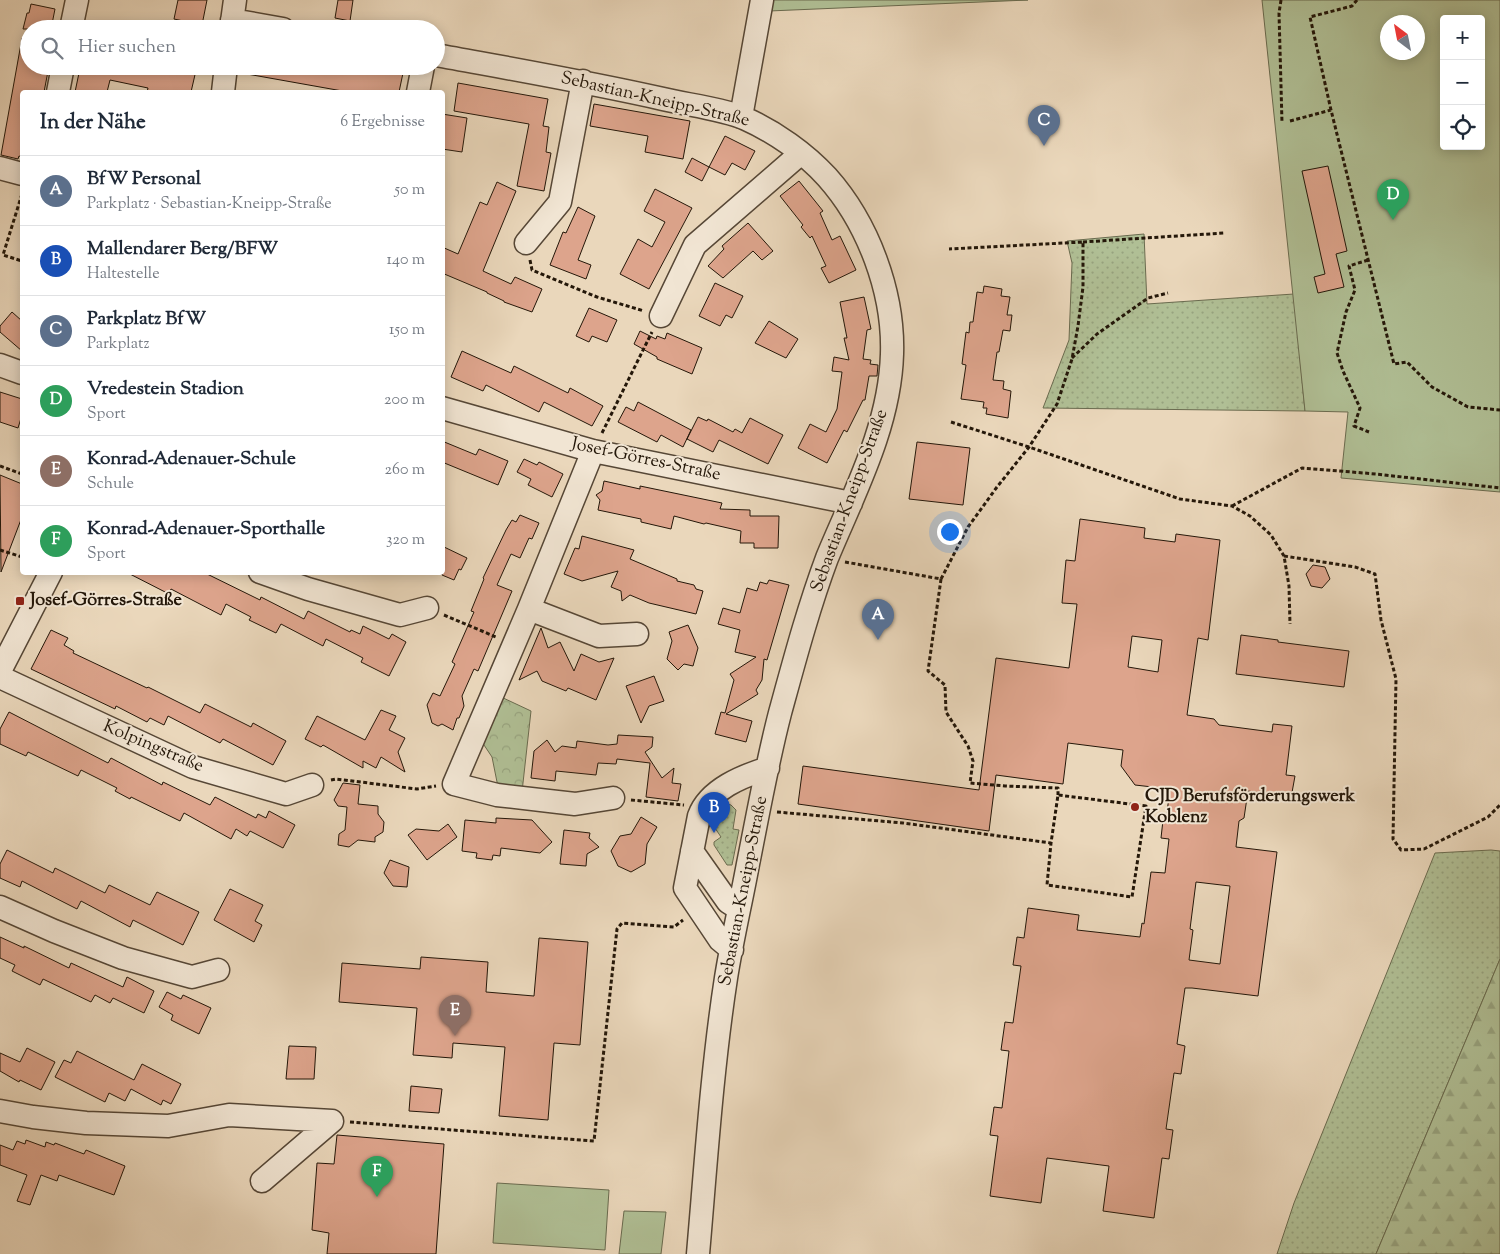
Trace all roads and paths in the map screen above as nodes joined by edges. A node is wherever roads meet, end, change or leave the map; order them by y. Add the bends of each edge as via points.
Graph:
1 (77, 0) edge
2 (762, 0) edge
3 (1281, 0) edge
4 (1357, 0) edge
5 (232, 16) edge
6 (73, 20) edge
7 (248, 20) edge
8 (445, 57) edge
9 (61, 75) edge
10 (225, 75) edge
11 (421, 75) edge
12 (583, 81) junction
13 (58, 90) edge
14 (223, 90) edge
15 (418, 90) edge
16 (1331, 110) junction
17 (741, 117) junction
18 (1290, 121) dead end
19 (1282, 122) dead end
20 (800, 154) junction
21 (0, 168) edge
22 (20, 173) edge
23 (20, 200) edge
24 (1224, 234) dead end
25 (1083, 242) junction
26 (526, 243) joint
27 (949, 249) dead end
28 (20, 260) edge
29 (1368, 260) junction
30 (1168, 293) dead end
31 (661, 316) junction
32 (1072, 359) junction
33 (0, 366) edge
34 (20, 372) edge
35 (445, 409) edge
36 (1500, 410) edge
37 (951, 422) dead end
38 (1369, 432) dead end
39 (1029, 447) junction
40 (593, 450) junction
41 (0, 466) edge
42 (20, 473) edge
43 (1500, 488) edge
44 (852, 504) junction
45 (1232, 506) junction
46 (0, 550) edge
47 (20, 556) edge
48 (1284, 556) junction
49 (827, 559) junction
50 (49, 575) edge
51 (268, 575) edge
52 (942, 579) junction
53 (428, 608) joint
54 (529, 609) junction
55 (1290, 624) dead end
56 (637, 634) dead end
57 (513, 645) junction
58 (0, 671) edge
59 (0, 676) edge
60 (768, 768) junction
61 (454, 784) junction
62 (312, 785) joint
63 (1058, 795) junction
64 (613, 798) joint
65 (1500, 805) edge
66 (702, 807) junction
67 (759, 811) junction
68 (1051, 843) junction
69 (692, 850) junction
70 (744, 887) junction
71 (0, 907) edge
72 (739, 909) junction
73 (685, 918) dead end
74 (733, 941) junction
75 (218, 970) dead end
76 (0, 1111) edge
77 (332, 1121) junction
78 (262, 1181) dead end
79 (700, 1251) edge

1 - 6 street
2 - 17 street
3 - 19 path
4 - 16 path via 1352,6 1310,17
5 - 7 street
8 - 12 street, Sebastian-Kneipp-Straße
9 - 13 street
10 - 14 street
11 - 15 street
12 - 17 street, Sebastian-Kneipp-Straße
12 - 26 street via 560,202
16 - 18 path
16 - 29 path
17 - 20 street, Sebastian-Kneipp-Straße via 770,131
20 - 31 street via 694,245
20 - 44 street, Sebastian-Kneipp-Straße via 825,175 862,228 877,260 891,325 890,385 883,416
21 - 22 street
23 - 28 path via 3,255
24 - 25 path
25 - 27 path
25 - 32 path via 1083,287
26 - 31 path via 532,270 597,297
29 - 36 path via 1394,364 1407,362 1432,387 1468,407
29 - 38 path via 1349,266 1355,290 1346,312 1337,353 1360,408 1354,426
30 - 32 path via 1148,298 1097,334
31 - 40 path
32 - 39 path via 1057,404
33 - 34 street
35 - 40 street, Josef-Görres-Straße
37 - 39 path
39 - 45 path via 1180,498
39 - 52 path via 968,527
40 - 44 street, Josef-Görres-Straße
40 - 54 street
41 - 42 path
43 - 45 path via 1302,468
44 - 49 street, Sebastian-Kneipp-Straße
45 - 48 path via 1271,534
46 - 47 path
48 - 55 path
48 - 65 path via 1355,566 1375,574 1381,620 1396,679 1393,839 1401,850 1424,849 1488,817
49 - 52 path
49 - 60 street, Sebastian-Kneipp-Straße via 804,628
50 - 58 street
51 - 53 street via 400,615
52 - 63 path via 928,671 945,685 946,712 968,746 973,761 970,783 1058,788
53 - 57 path
54 - 56 street via 599,636
54 - 57 street
57 - 61 street
59 - 62 street, Kolpingstraße via 193,767 286,794
60 - 66 street via 730,784
60 - 67 street, Sebastian-Kneipp-Straße
61 - 62 path via 417,789 336,779
61 - 64 street via 497,795 575,804
63 - 68 path
63 - 68 path via 1146,806 1132,897 1047,885
64 - 66 path
66 - 69 street
67 - 68 path via 904,823
67 - 70 street, Sebastian-Kneipp-Straße
69 - 70 street
69 - 72 street via 728,902
69 - 74 street via 685,888 720,940
70 - 72 street, Sebastian-Kneipp-Straße
71 - 75 street via 123,958 192,977
72 - 74 street, Sebastian-Kneipp-Straße
73 - 77 path via 674,927 622,923 617,929 594,1141
74 - 79 street, Sebastian-Kneipp-Straße via 719,1036
76 - 77 street via 86,1123 168,1126 229,1115
77 - 78 street

